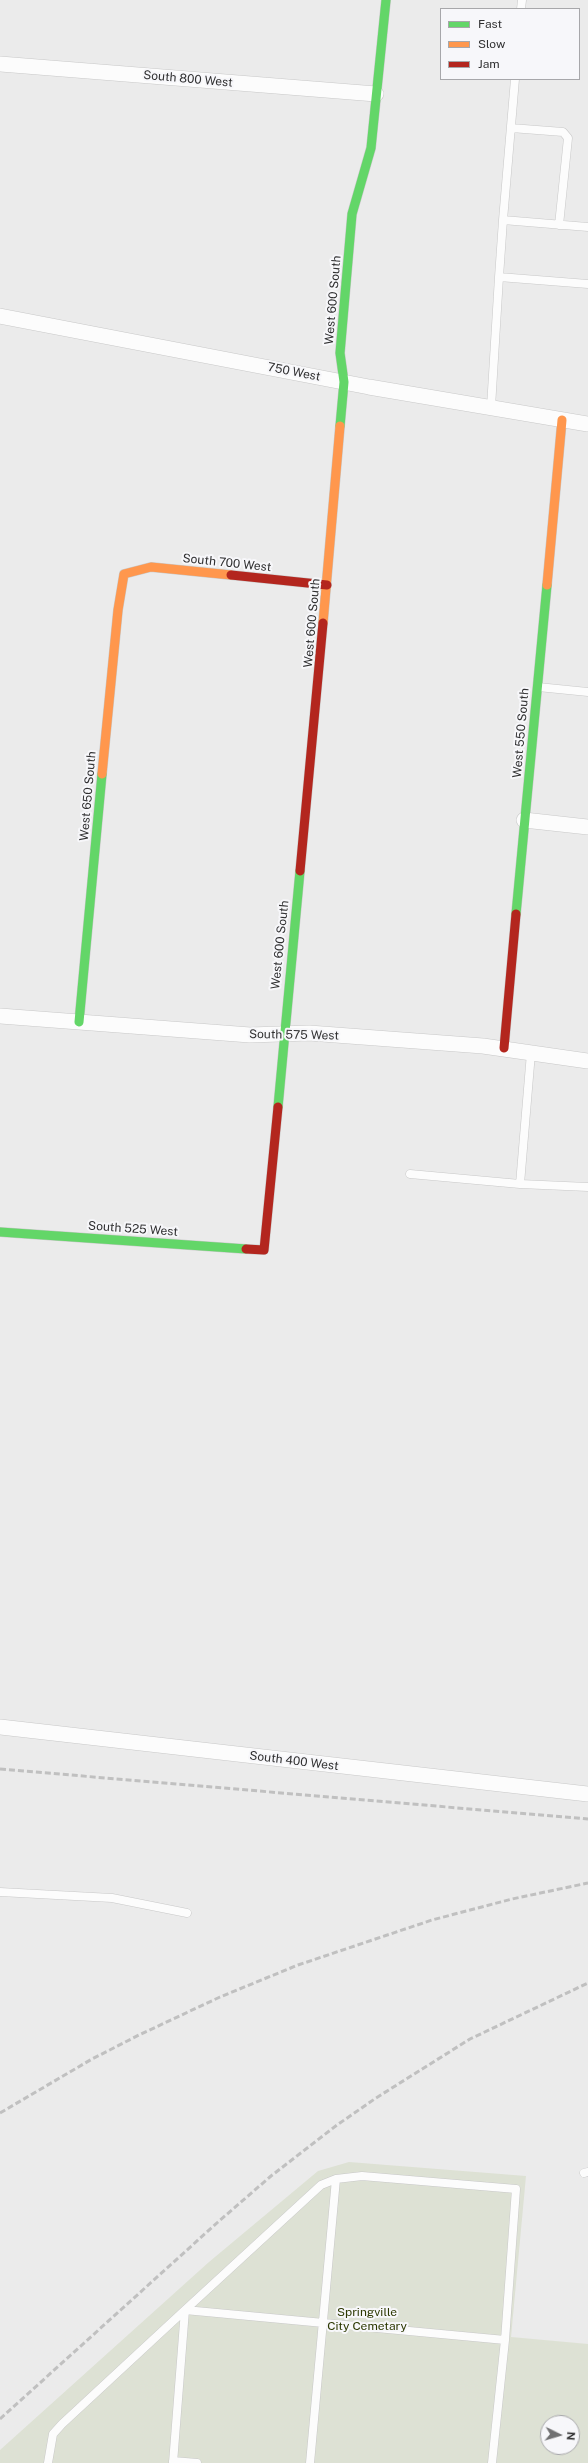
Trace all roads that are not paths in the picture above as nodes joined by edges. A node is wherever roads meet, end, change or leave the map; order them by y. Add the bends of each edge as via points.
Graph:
1 (386, 0) edge
2 (0, 64) edge
3 (515, 80) edge
4 (376, 94) junction
5 (511, 128) junction
6 (503, 220) junction
7 (559, 224) junction
8 (588, 227) edge
9 (499, 277) junction
10 (588, 284) edge
11 (0, 316) edge
12 (344, 382) junction
13 (491, 407) junction
14 (562, 420) junction
15 (588, 424) edge
16 (124, 574) joint
17 (328, 585) junction
18 (537, 687) junction
19 (588, 692) edge
20 (524, 820) junction
21 (588, 827) edge
22 (0, 1016) edge
23 (79, 1022) junction
24 (283, 1035) junction
25 (504, 1048) junction
26 (531, 1053) junction
27 (588, 1061) edge
28 (410, 1174) dead end
29 (520, 1184) junction
30 (588, 1187) edge
31 (0, 1232) edge
32 (264, 1250) joint
33 (0, 1727) edge
34 (588, 1794) edge
35 (0, 1892) edge
36 (186, 1913) dead end
37 (336, 2179) junction
38 (185, 2310) junction
39 (322, 2322) junction
40 (505, 2340) junction
41 (173, 2462) edge
42 (48, 2463) edge
43 (196, 2463) edge
44 (310, 2463) edge
45 (492, 2463) edge

1 - 4 street, West 600 South
2 - 4 street, South 800 West
3 - 5 lane
4 - 12 street, West 600 South via 371,148 352,214 340,352
5 - 6 lane
5 - 7 lane via 563,132 568,138
6 - 7 lane
6 - 9 lane
7 - 8 lane
9 - 10 lane
9 - 13 lane
11 - 12 street, 750 West
12 - 13 street, 750 West
12 - 17 street, West 600 South
13 - 14 street, 750 West
14 - 15 street, 750 West
14 - 18 street, West 550 South
16 - 17 street, South 700 West via 151,567
16 - 23 street, West 650 South via 118,610
17 - 24 street, West 600 South
18 - 19 lane
18 - 20 street, West 550 South
20 - 21 street
20 - 25 street, West 550 South
22 - 23 street, South 575 West
23 - 24 street, South 575 West via 250,1035
24 - 25 street, South 575 West via 309,1033
24 - 32 street, West 600 South
25 - 26 street, South 575 West
26 - 27 street, South 575 West
26 - 29 lane
28 - 29 lane
29 - 30 lane
31 - 32 street, South 525 West
33 - 34 street, South 400 West
35 - 36 lane via 112,1898
37 - 38 lane via 321,2185
37 - 39 lane
37 - 40 lane via 362,2176 516,2189
38 - 39 lane
38 - 41 lane
38 - 42 lane via 53,2434
39 - 40 lane
39 - 44 lane
40 - 45 lane
41 - 43 lane

